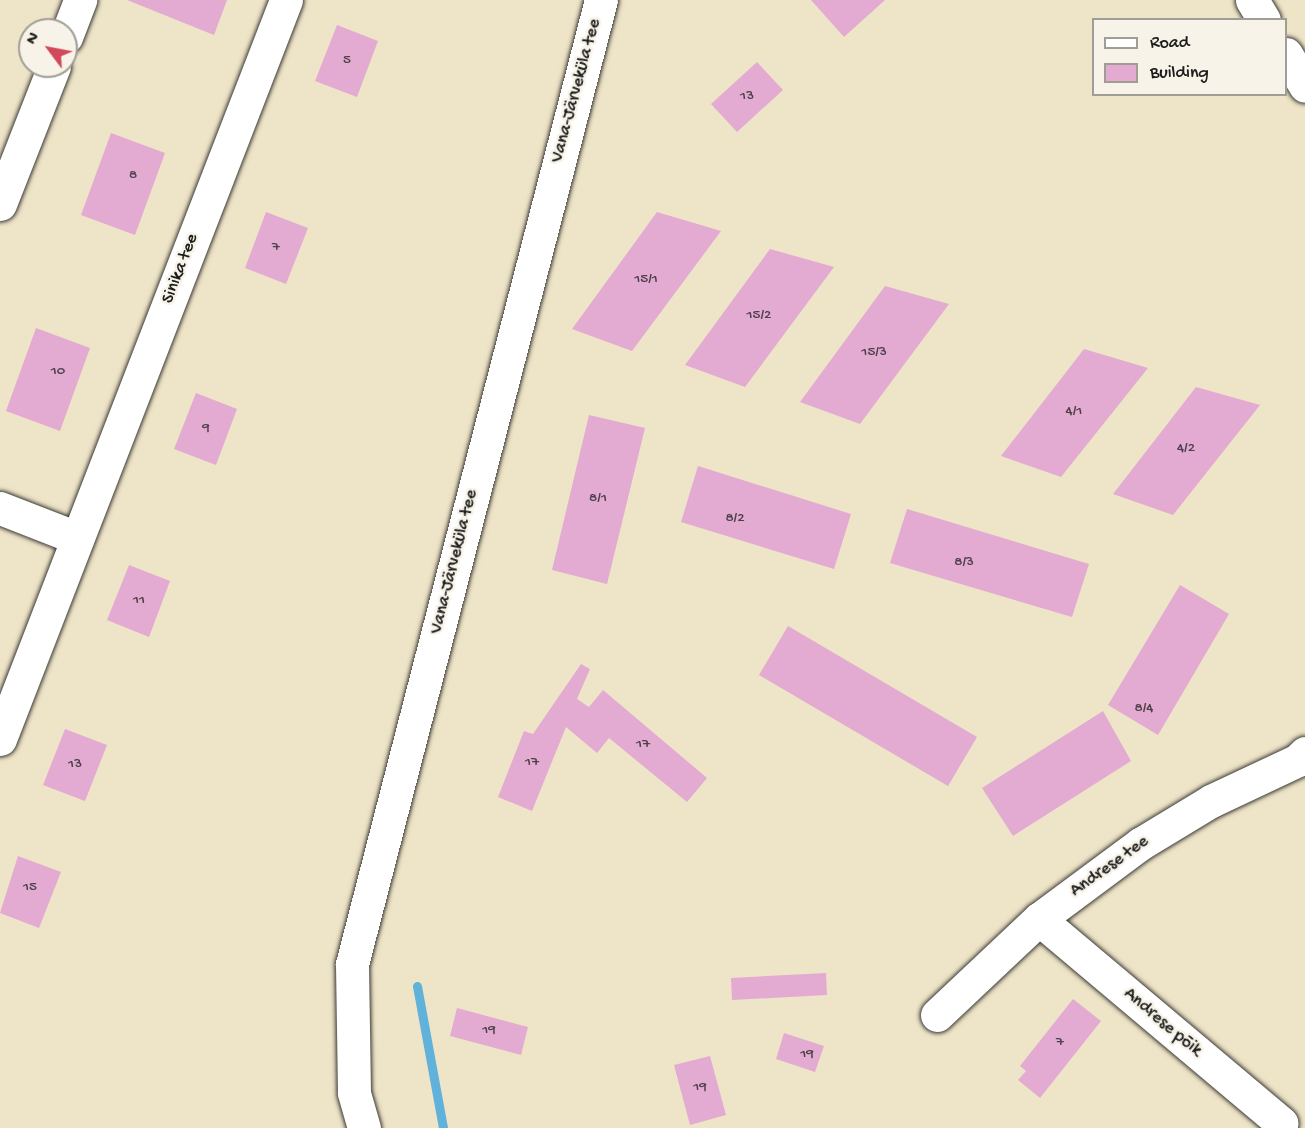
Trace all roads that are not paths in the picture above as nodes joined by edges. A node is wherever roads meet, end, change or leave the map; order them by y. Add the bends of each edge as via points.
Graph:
1 (81, 0) edge
2 (286, 0) edge
3 (601, 0) edge
4 (1252, 0) edge
5 (74, 18) edge
6 (1263, 18) edge
7 (1287, 56) edge
8 (49, 78) edge
9 (1305, 86) edge
10 (0, 204) edge
11 (0, 508) edge
12 (77, 538) junction
13 (0, 738) edge
14 (1305, 753) edge
15 (1039, 919) junction
16 (937, 1015) dead end
17 (364, 1128) edge
18 (1278, 1128) edge

1 - 5 street
2 - 12 street, Sinika tee
3 - 17 street, Vana-Järveküla tee via 352,964 354,1092
4 - 6 street
7 - 9 street
8 - 10 street
11 - 12 street
12 - 13 street, Sinika tee
14 - 15 street, Andrese tee via 1299,760 1211,801 1140,844
15 - 16 street, Andrese tee
15 - 18 street, Andrese põik via 1281,1123

